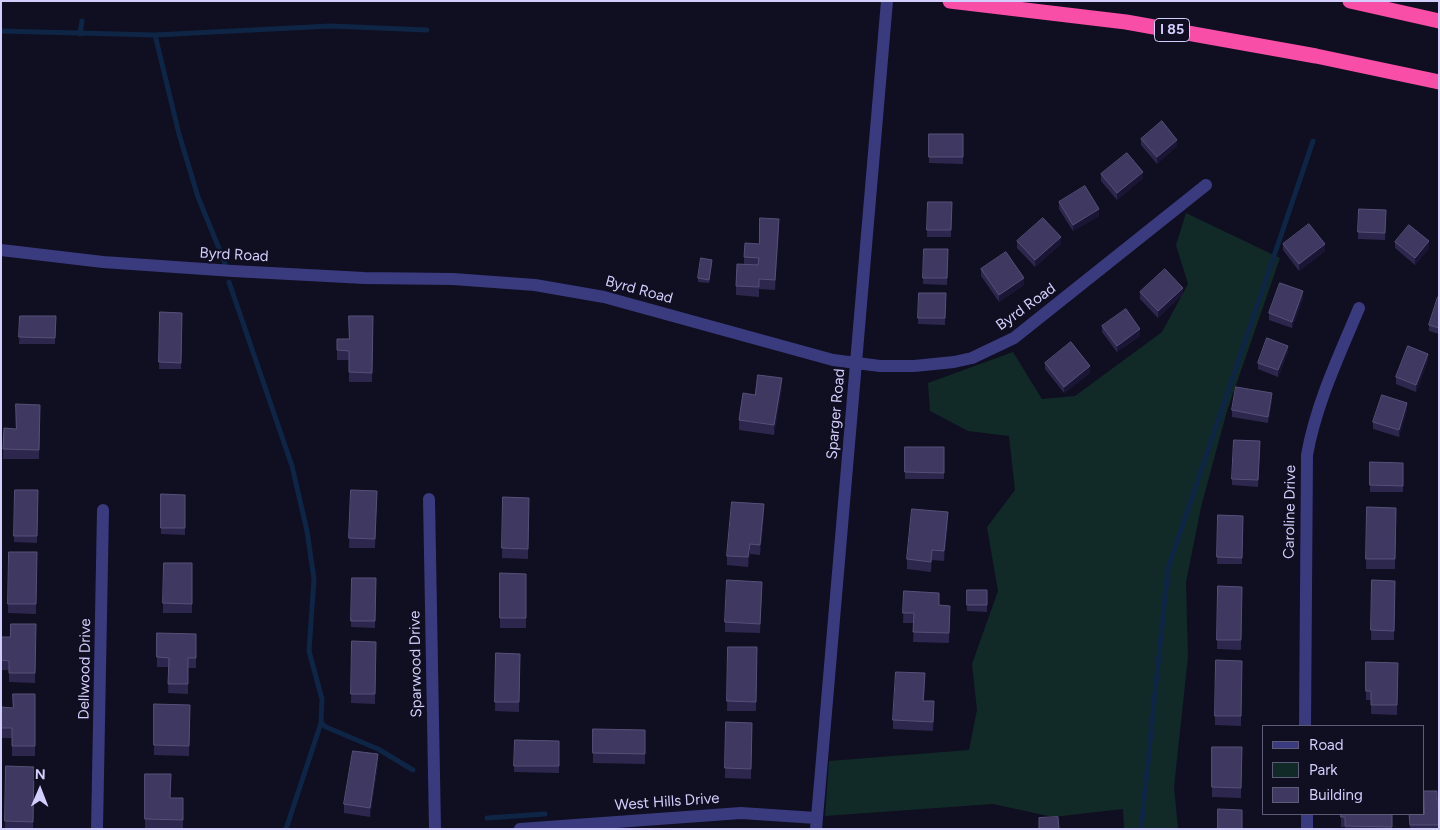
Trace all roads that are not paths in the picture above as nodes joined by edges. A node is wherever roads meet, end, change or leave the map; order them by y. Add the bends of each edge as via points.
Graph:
1 (887, 1) edge
2 (950, 1) edge
3 (1350, 1) edge
4 (1439, 21) edge
5 (1439, 82) edge
6 (1206, 185) dead end
7 (1, 250) edge
8 (1359, 308) dead end
9 (856, 364) junction
10 (430, 499) dead end
11 (103, 510) dead end
12 (1305, 725) edge
13 (1307, 815) edge
14 (816, 824) edge
15 (97, 829) edge
16 (435, 829) edge
17 (520, 829) edge
18 (1307, 829) edge

1 - 9 street, Sparger Road
2 - 5 highway, I 85 via 1145,25
3 - 4 highway
6 - 9 street, Byrd Road via 1029,328 991,350 954,362 932,365
7 - 9 street, Byrd Road via 103,262 232,271 535,285 604,297
8 - 12 street, Caroline Drive via 1326,388 1311,433 1308,455
9 - 14 street, Sparger Road
10 - 16 street, Sparwood Drive
11 - 15 street, Dellwood Drive
13 - 18 street
14 - 17 street, West Hills Drive via 741,813

